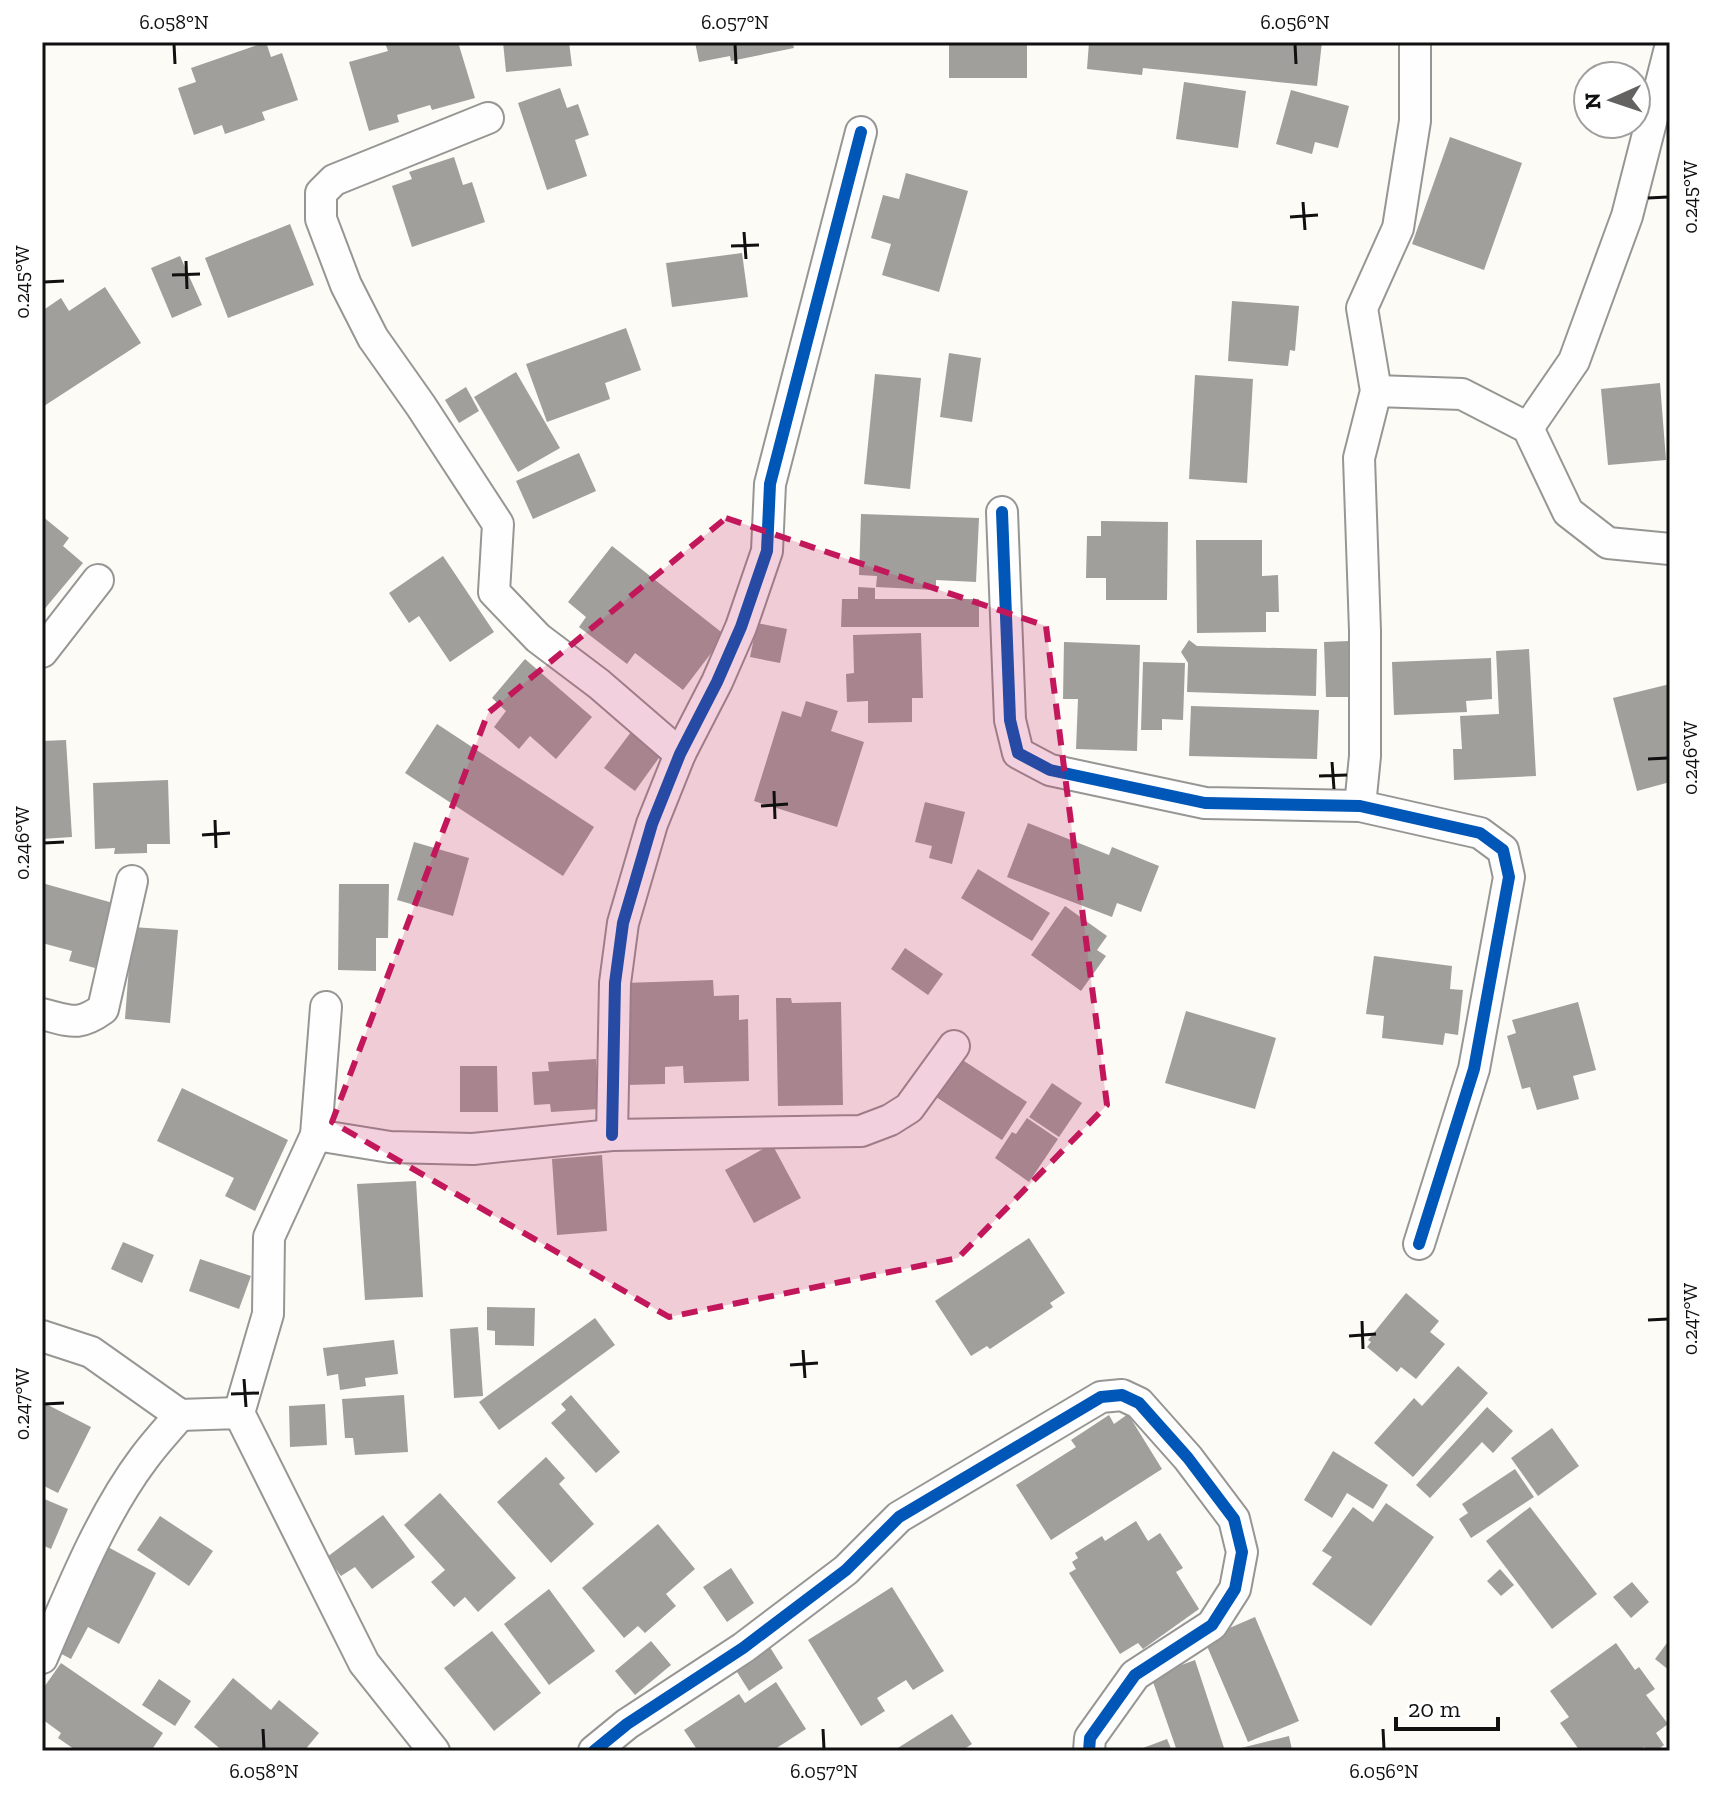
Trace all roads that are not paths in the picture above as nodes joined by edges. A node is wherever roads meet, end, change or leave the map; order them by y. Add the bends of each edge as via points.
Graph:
1 (1415, 42) edge
2 (1670, 48) edge
3 (488, 118) dead end
4 (861, 132) dead end
5 (1376, 391) junction
6 (1528, 428) junction
7 (1002, 512) dead end
8 (1670, 549) edge
9 (98, 580) dead end
10 (42, 652) edge
11 (680, 754) junction
12 (1360, 806) junction
13 (132, 881) dead end
14 (326, 1007) dead end
15 (42, 1014) edge
16 (954, 1046) dead end
17 (316, 1135) junction
18 (612, 1135) junction
19 (1419, 1244) dead end
20 (42, 1336) edge
21 (239, 1413) junction
22 (180, 1415) junction
23 (42, 1658) edge
24 (434, 1751) edge
25 (594, 1751) edge
26 (1089, 1751) edge

1 - 5 street via 1415,121 1398,228 1362,308
2 - 6 street via 1627,216 1574,361
3 - 11 street via 334,180 321,193 321,219 373,338 498,524 494,592 538,638
4 - 11 street via 770,484 767,551 741,627
5 - 6 street via 1462,394
5 - 12 street via 1359,458 1365,646
6 - 8 street via 1568,512 1608,543
7 - 12 street via 1010,720 1018,753 1050,770 1205,803
9 - 10 street
11 - 18 street via 652,824 623,923 615,983
12 - 19 street via 1480,833 1503,850 1509,877 1474,1069
13 - 15 street via 103,1009 87,1021
14 - 17 street
16 - 18 street via 909,1108 861,1131
17 - 18 street via 390,1147 473,1149
17 - 21 street via 269,1237 268,1314
20 - 22 street via 91,1352
21 - 22 street
21 - 24 street via 364,1663
22 - 23 street via 143,1459 101,1529
25 - 26 street via 846,1570 922,1501 1101,1397 1122,1395 1139,1403 1188,1458 1234,1519 1242,1552 1235,1589 1212,1625 1135,1675 1090,1738

